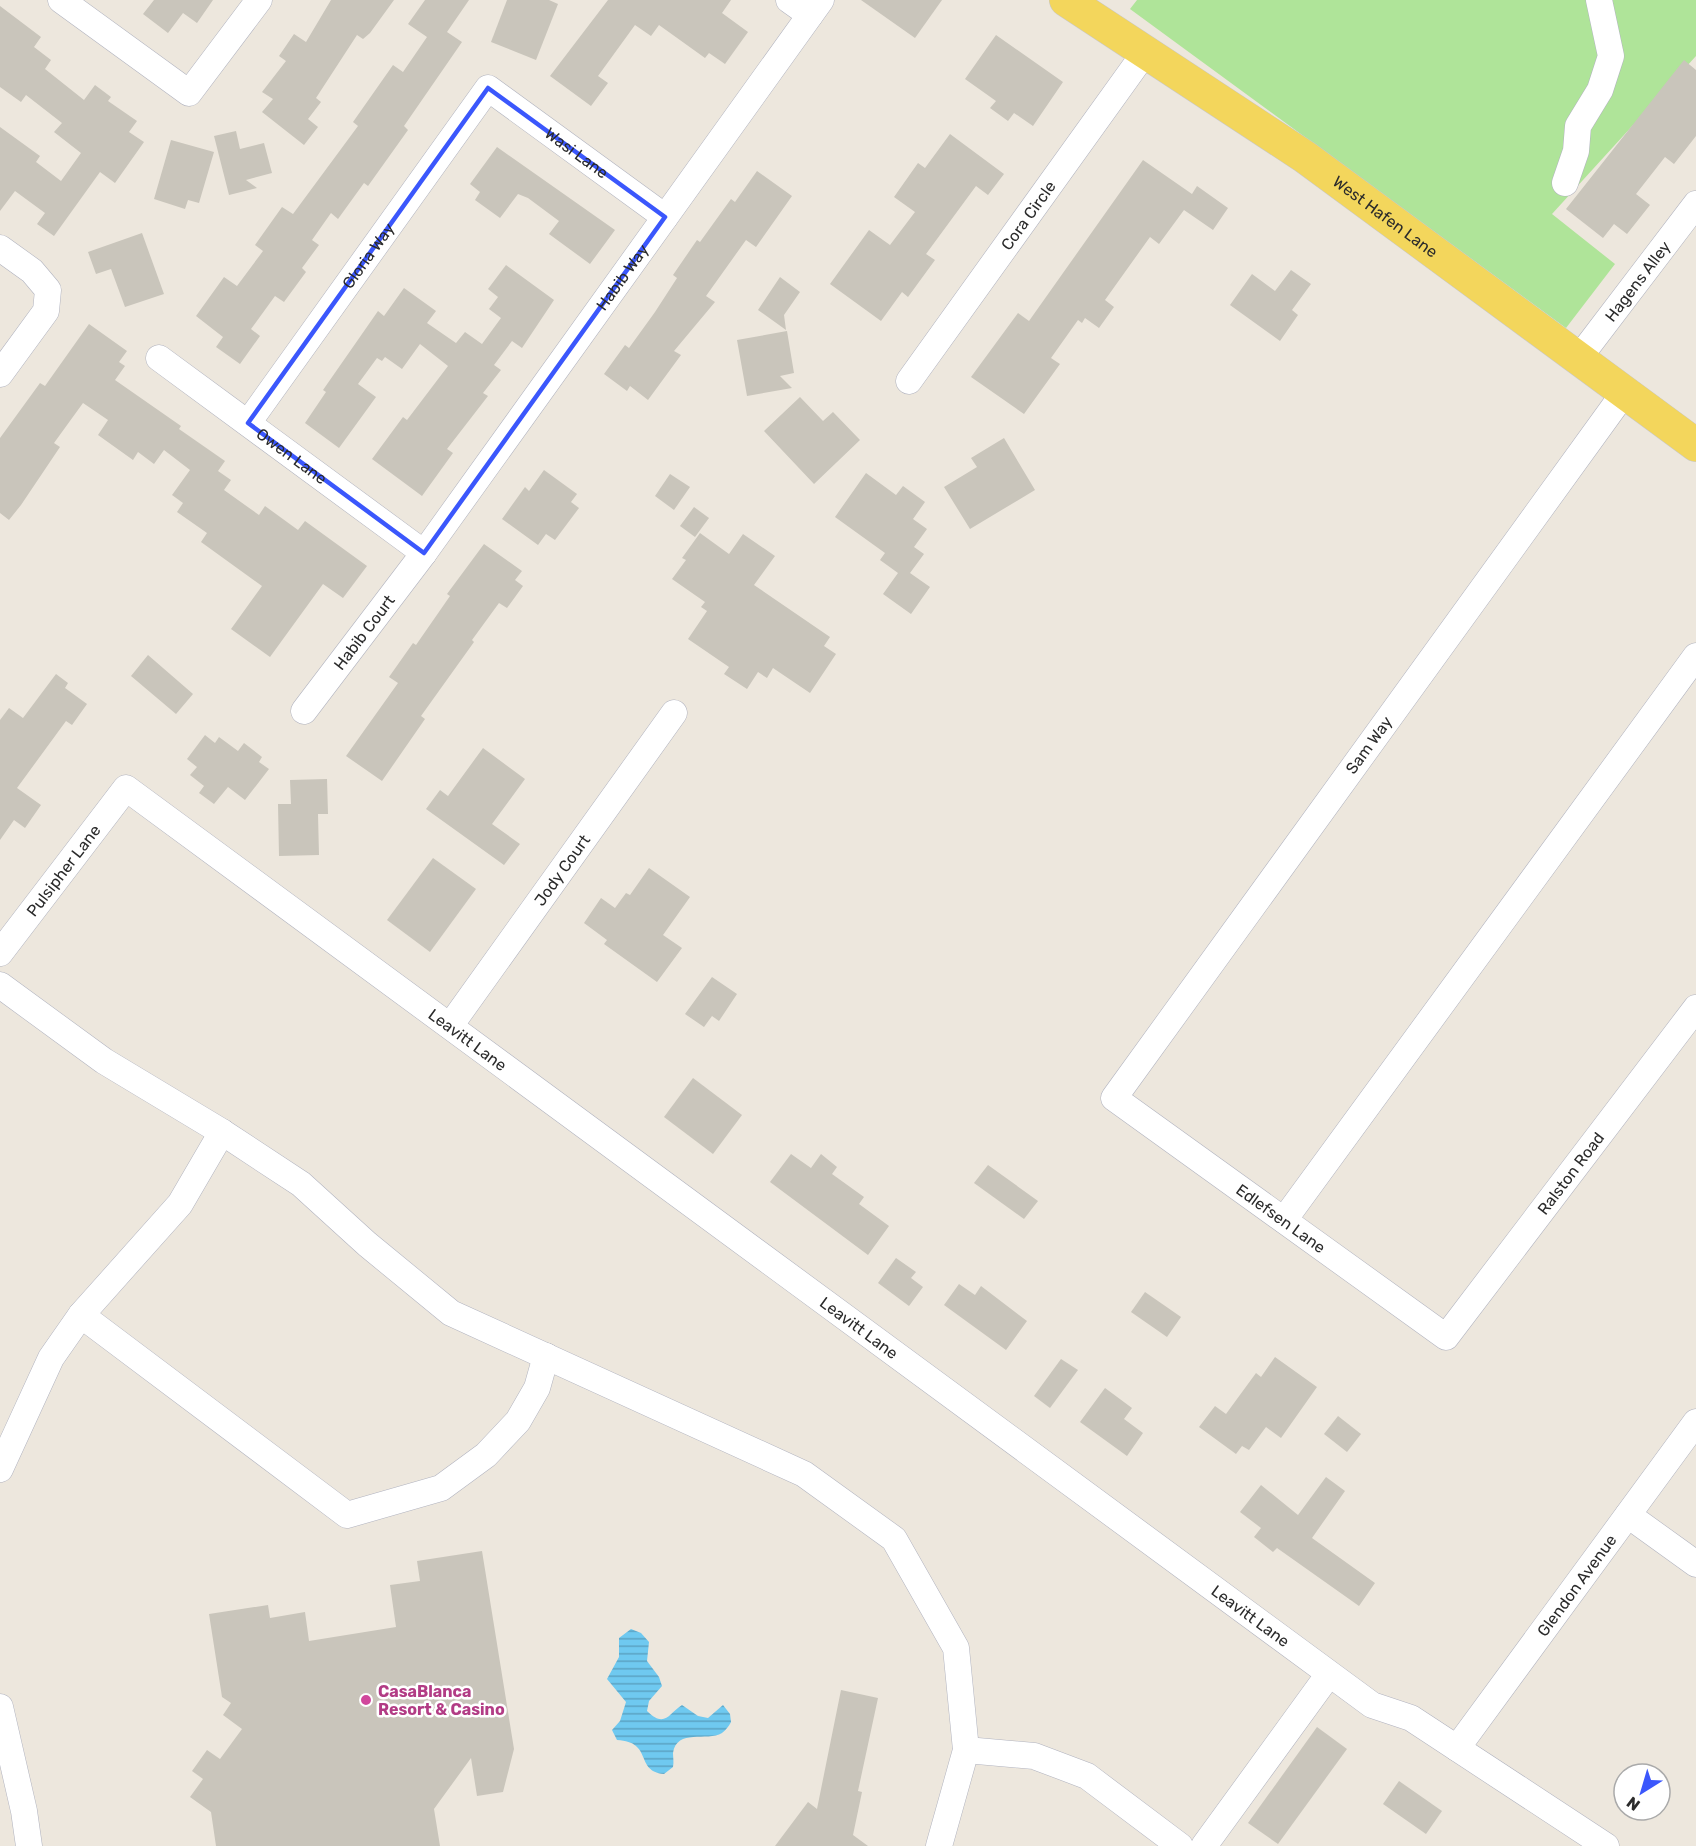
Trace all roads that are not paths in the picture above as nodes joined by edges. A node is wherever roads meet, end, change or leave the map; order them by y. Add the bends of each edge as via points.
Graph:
1 (61, 0) edge
2 (259, 0) edge
3 (789, 0) edge
4 (1066, 0) edge
5 (1599, 0) edge
6 (816, 8) edge
7 (1146, 51) junction
8 (488, 88) joint
9 (1565, 183) dead end
10 (1696, 204) edge
11 (665, 217) junction
12 (0, 248) edge
13 (159, 358) dead end
14 (1578, 359) junction
15 (0, 374) edge
16 (909, 381) dead end
17 (1624, 393) junction
18 (248, 423) junction
19 (1696, 445) edge
20 (424, 553) junction
21 (1696, 656) edge
22 (304, 711) dead end
23 (674, 713) dead end
24 (126, 788) joint
25 (0, 953) edge
26 (0, 985) edge
27 (1696, 1008) edge
28 (450, 1026) junction
29 (1114, 1098) joint
30 (222, 1132) junction
31 (1284, 1220) junction
32 (81, 1315) junction
33 (1446, 1337) joint
34 (546, 1356) junction
35 (1696, 1422) edge
36 (0, 1469) edge
37 (1628, 1515) junction
38 (1696, 1564) edge
39 (1329, 1674) junction
40 (0, 1707) edge
41 (5, 1748) edge
42 (1457, 1748) junction
43 (966, 1750) junction
44 (29, 1846) edge
45 (939, 1846) edge
46 (1180, 1846) edge
47 (1204, 1846) edge
48 (1606, 1846) edge

1 - 2 street via 189,93
3 - 6 street
4 - 7 main road, West Hafen Lane
5 - 9 street via 1611,56 1600,90 1578,126 1576,151
6 - 11 street, Habib Way
7 - 14 main road, West Hafen Lane via 1305,157
7 - 16 street, Cora Circle
8 - 11 street, Wasi Lane
8 - 18 street, Gloria Way
10 - 14 street, Hagens Alley
11 - 20 street, Habib Way
12 - 15 street via 32,271 48,290 46,311
13 - 18 street, Owen Lane
14 - 17 main road, West Hafen Lane
17 - 19 main road, West Hafen Lane
17 - 29 street, Sam Way
18 - 20 street, Owen Lane
20 - 22 street, Habib Court
21 - 31 street
23 - 28 street, Jody Court
24 - 25 street, Pulsipher Lane
24 - 28 street, Leavitt Lane
26 - 30 street via 104,1061
27 - 33 street, Ralston Road
28 - 39 street, Leavitt Lane
29 - 31 street, Edlefsen Lane
30 - 32 street via 180,1204
30 - 34 street via 302,1184 451,1313
31 - 33 street, Edlefsen Lane
32 - 34 street via 347,1515 441,1488 486,1455 518,1421 537,1388
32 - 36 street via 51,1358
34 - 43 street via 804,1474 894,1539 956,1648
35 - 37 street, Glendon Avenue
37 - 38 street
37 - 42 street, Glendon Avenue
39 - 42 street, Leavitt Lane via 1372,1705 1411,1718
39 - 47 street
40 - 41 street
41 - 44 street
42 - 48 street, Leavitt Lane
43 - 45 street
43 - 46 street via 1034,1756 1087,1776

